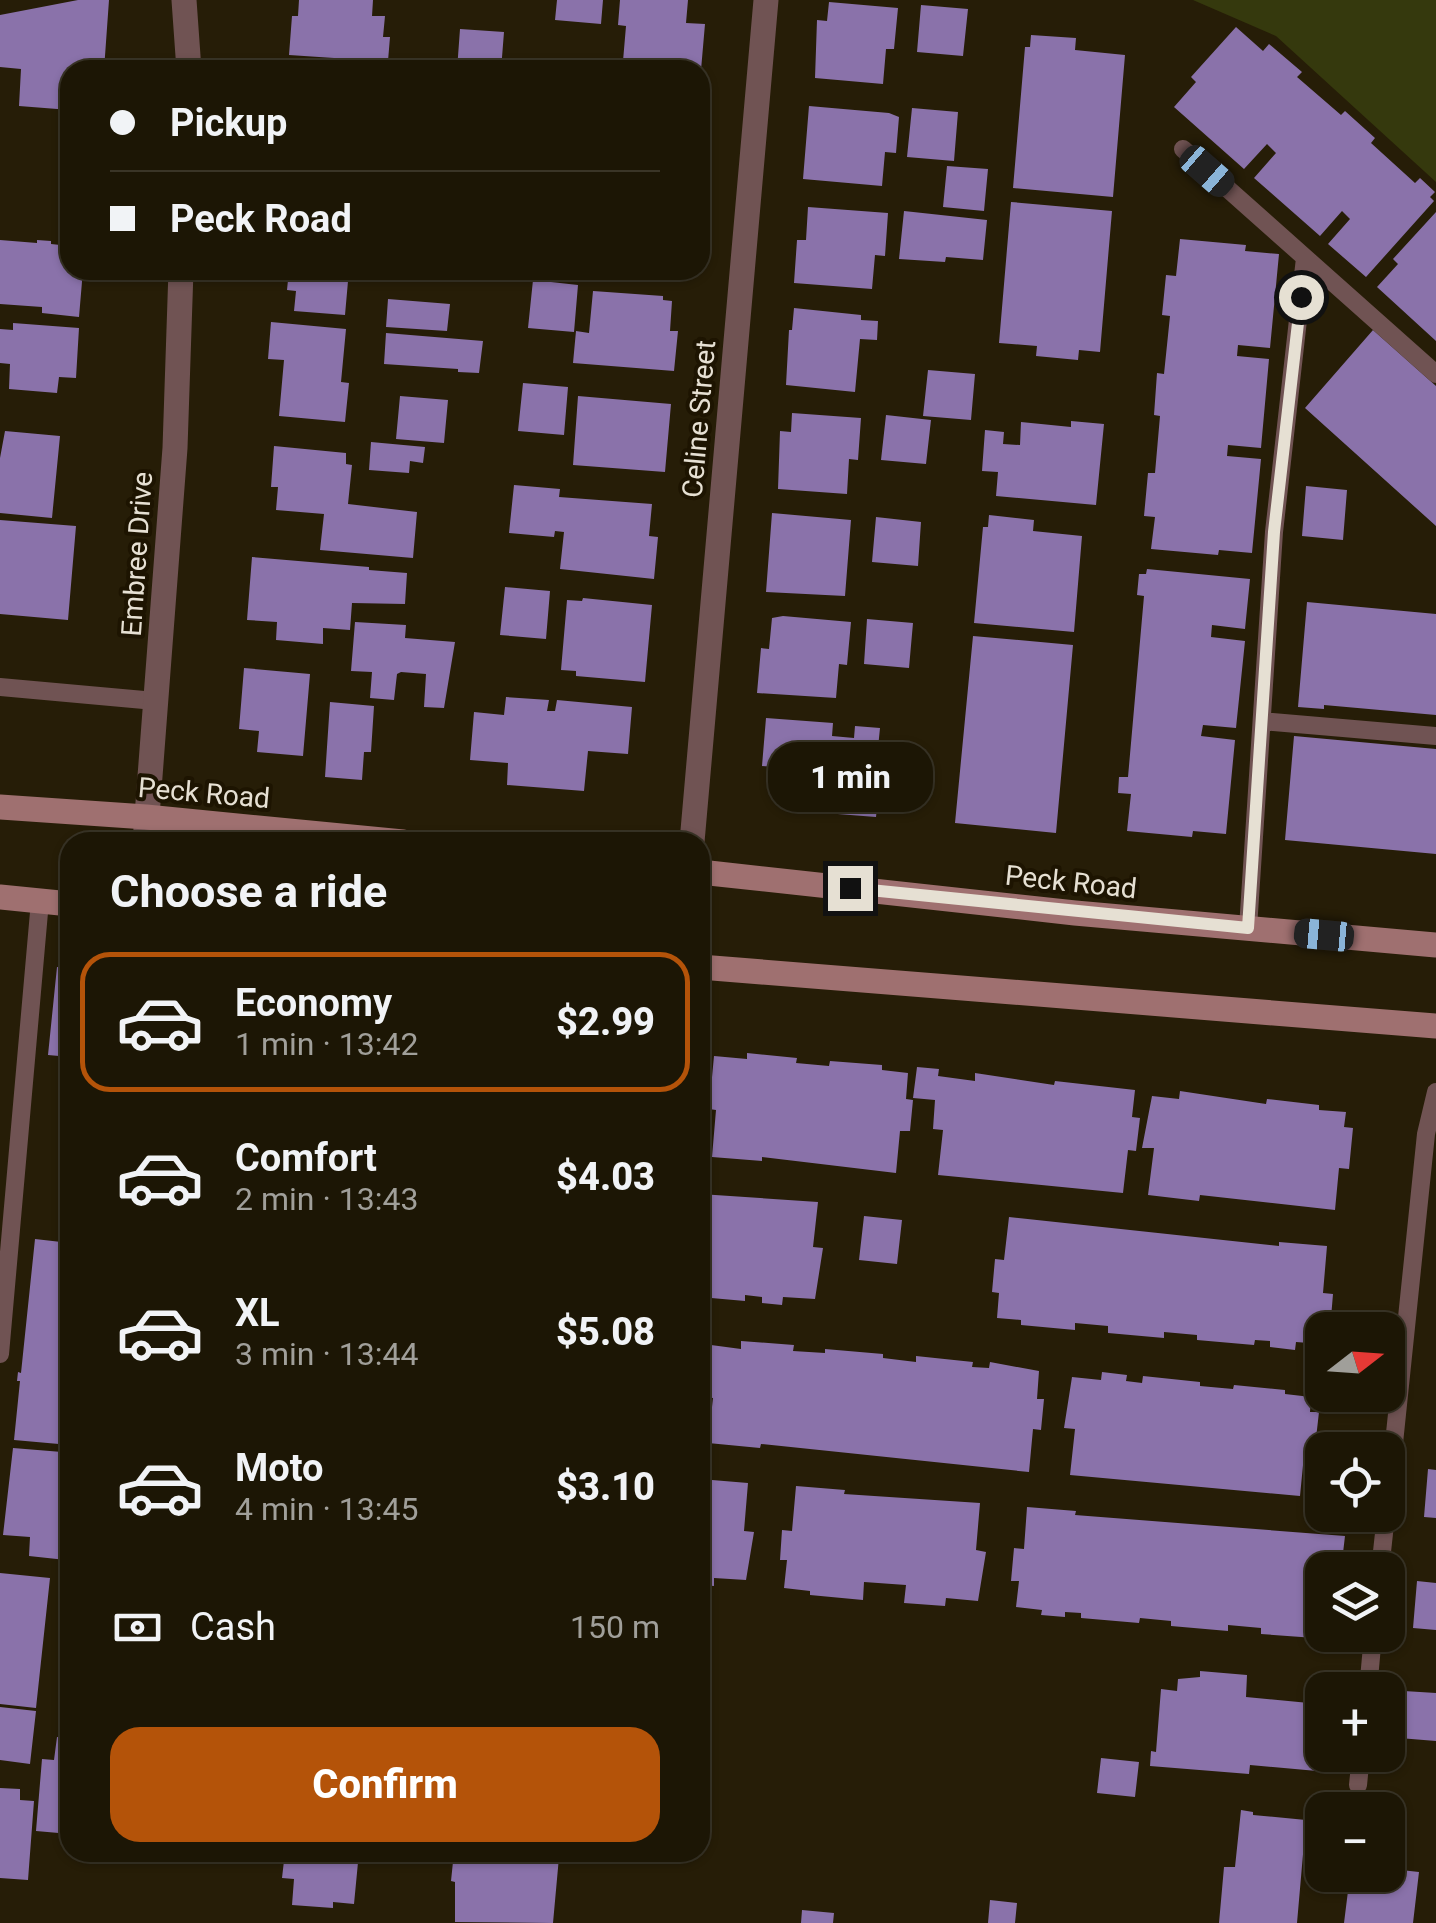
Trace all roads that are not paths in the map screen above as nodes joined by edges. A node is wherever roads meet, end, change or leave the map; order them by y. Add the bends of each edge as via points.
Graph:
1 (184, 0) edge
2 (766, 0) edge
3 (187, 60) edge
4 (1182, 149) dead end
5 (1305, 258) junction
6 (181, 280) edge
7 (1436, 374) edge
8 (0, 686) edge
9 (155, 701) junction
10 (1262, 721) junction
11 (1436, 736) edge
12 (0, 807) edge
13 (146, 830) edge
14 (189, 832) edge
15 (693, 832) edge
16 (710, 873) edge
17 (0, 896) edge
18 (40, 900) junction
19 (60, 903) edge
20 (1248, 928) junction
21 (1436, 945) edge
22 (710, 968) edge
23 (1436, 1026) edge
24 (1436, 1092) edge
25 (0, 1354) edge
26 (1395, 1432) edge
27 (1359, 1772) edge
28 (1358, 1785) dead end

1 - 3 street
2 - 15 street, Celine Street
4 - 5 lane
5 - 7 lane
5 - 10 lane via 1274,532
6 - 9 street, Embree Drive
8 - 9 lane
9 - 13 street, Embree Drive
10 - 11 lane
10 - 20 lane
12 - 13 main road, Peck Road
13 - 14 main road, Peck Road
16 - 20 main road, Peck Road
17 - 18 main road
18 - 19 main road
18 - 25 lane
20 - 21 main road, Peck Road
22 - 23 main road
24 - 26 lane
27 - 28 lane

